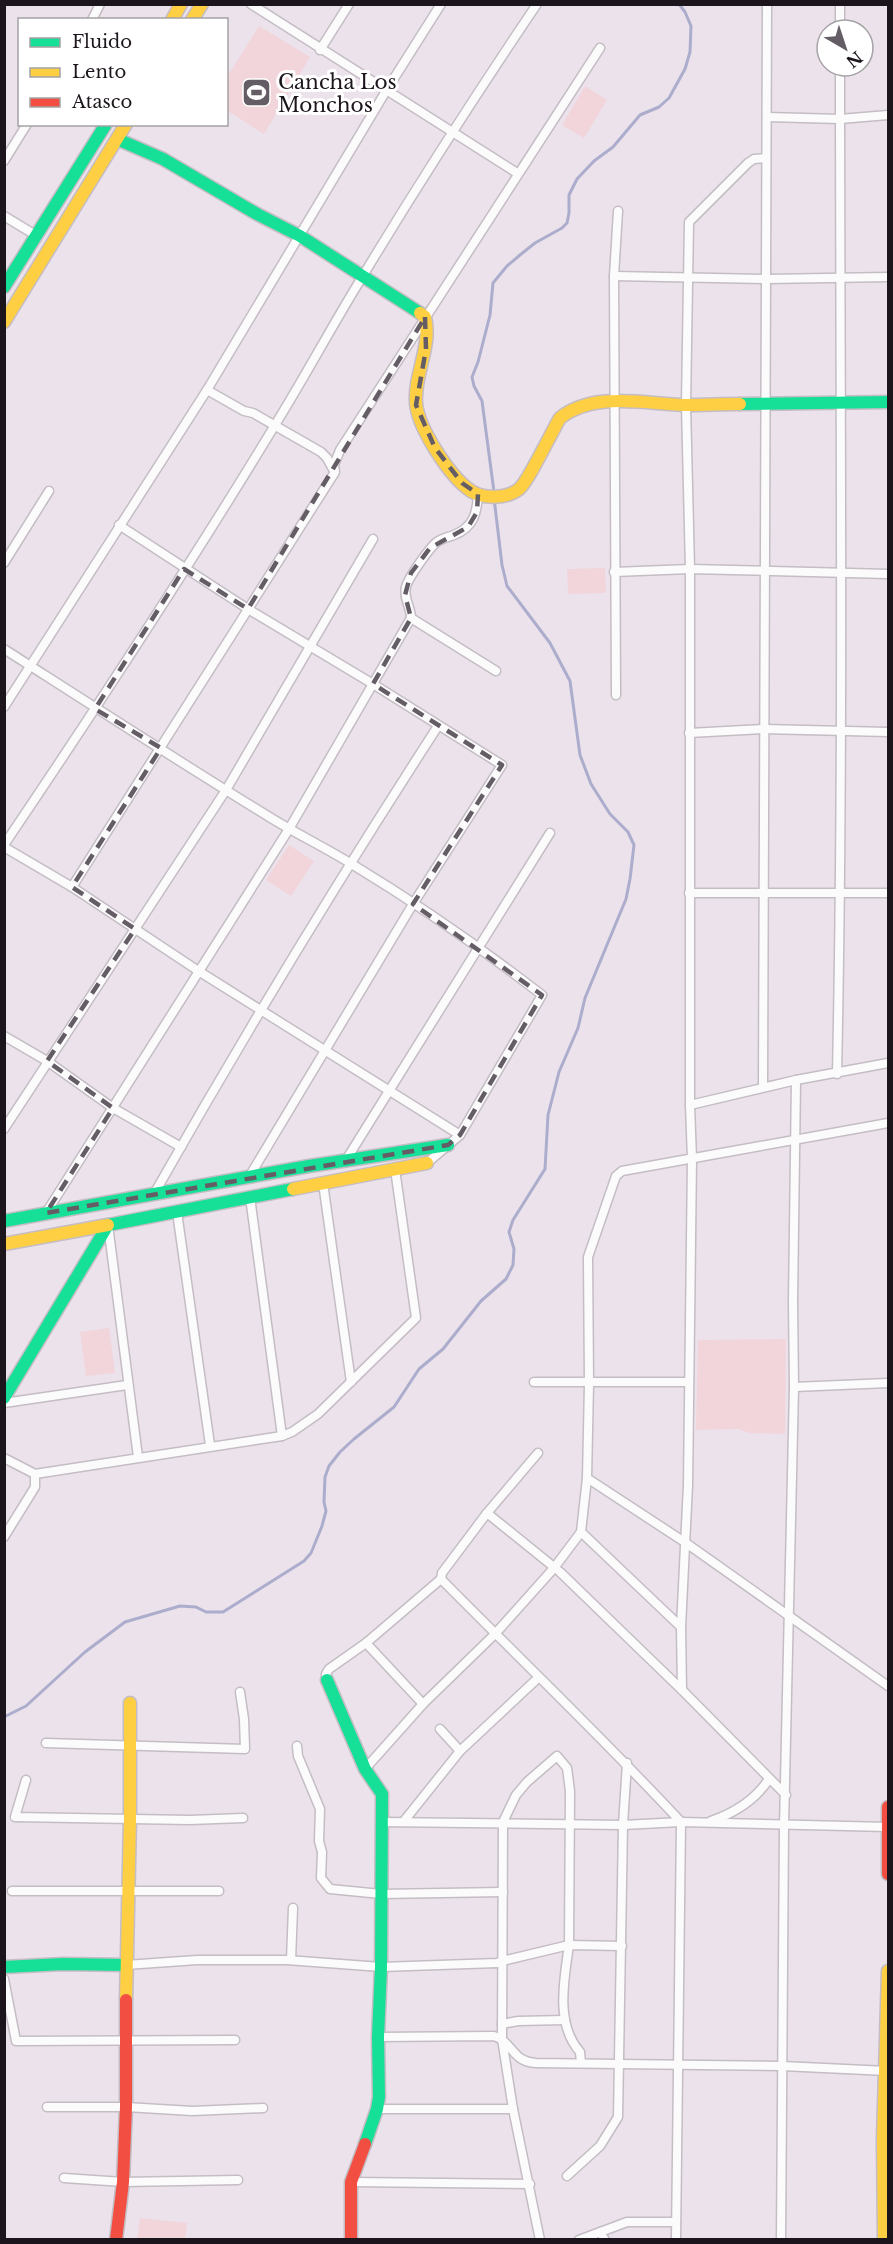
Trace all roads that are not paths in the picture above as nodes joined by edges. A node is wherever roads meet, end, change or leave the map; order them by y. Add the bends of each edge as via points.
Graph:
1 (100, 4) edge
2 (181, 4) edge
3 (202, 4) edge
4 (251, 4) edge
5 (349, 4) edge
6 (441, 4) edge
7 (537, 4) edge
8 (767, 4) edge
9 (93, 18) edge
10 (173, 18) edge
11 (193, 18) edge
12 (600, 48) dead end
13 (320, 50) junction
14 (840, 78) edge
15 (386, 91) junction
16 (888, 115) edge
17 (766, 117) junction
18 (840, 118) junction
19 (26, 126) edge
20 (105, 126) edge
21 (125, 126) edge
22 (451, 133) junction
23 (117, 139) junction
24 (766, 158) junction
25 (4, 161) edge
26 (517, 173) junction
27 (618, 211) dead end
28 (4, 216) edge
29 (36, 236) junction
30 (300, 236) junction
31 (363, 276) junction
32 (614, 276) junction
33 (688, 277) junction
34 (888, 277) edge
35 (767, 279) junction
36 (840, 279) junction
37 (4, 287) edge
38 (425, 317) junction
39 (4, 322) edge
40 (207, 390) junction
41 (614, 401) junction
42 (888, 402) edge
43 (841, 404) junction
44 (686, 405) junction
45 (766, 405) junction
46 (275, 425) junction
47 (335, 472) junction
48 (49, 491) dead end
49 (478, 494) junction
50 (119, 525) junction
51 (373, 539) dead end
52 (4, 563) edge
53 (184, 569) junction
54 (690, 569) junction
55 (765, 570) junction
56 (614, 572) junction
57 (842, 574) junction
58 (888, 574) edge
59 (248, 609) junction
60 (411, 618) junction
61 (310, 647) junction
62 (4, 649) edge
63 (30, 666) junction
64 (496, 671) dead end
65 (373, 684) junction
66 (616, 695) dead end
67 (4, 707) edge
68 (95, 709) junction
69 (438, 726) junction
70 (763, 729) junction
71 (840, 732) junction
72 (888, 732) edge
73 (688, 733) junction
74 (160, 748) junction
75 (226, 790) junction
76 (289, 829) junction
77 (550, 833) dead end
78 (4, 846) edge
79 (350, 862) junction
80 (72, 887) junction
81 (764, 892) junction
82 (689, 893) junction
83 (841, 893) junction
84 (888, 893) edge
85 (413, 904) junction
86 (135, 929) junction
87 (480, 947) junction
88 (200, 972) junction
89 (260, 1009) junction
90 (4, 1036) edge
91 (325, 1049) junction
92 (47, 1061) junction
93 (888, 1063) edge
94 (837, 1074) junction
95 (796, 1080) junction
96 (763, 1087) junction
97 (389, 1089) junction
98 (690, 1105) junction
99 (113, 1108) junction
100 (888, 1123) edge
101 (4, 1129) edge
102 (460, 1135) junction
103 (794, 1141) junction
104 (448, 1145) junction
105 (181, 1147) junction
106 (692, 1159) junction
107 (346, 1160) junction
108 (427, 1163) joint
109 (395, 1169) junction
110 (249, 1177) junction
111 (323, 1183) junction
112 (154, 1194) junction
113 (250, 1197) junction
114 (177, 1212) junction
115 (46, 1213) junction
116 (4, 1221) edge
117 (108, 1225) junction
118 (4, 1244) edge
119 (351, 1382) junction
120 (534, 1382) dead end
121 (689, 1382) junction
122 (888, 1383) edge
123 (589, 1384) junction
124 (127, 1385) junction
125 (795, 1387) junction
126 (4, 1398) edge
127 (4, 1403) edge
128 (282, 1436) junction
129 (210, 1445) junction
130 (538, 1453) dead end
131 (138, 1456) junction
132 (4, 1458) edge
133 (35, 1474) junction
134 (587, 1478) junction
135 (487, 1513) junction
136 (581, 1532) junction
137 (4, 1538) edge
138 (686, 1543) junction
139 (554, 1568) junction
140 (441, 1579) junction
141 (789, 1616) junction
142 (681, 1627) junction
143 (495, 1634) junction
144 (366, 1643) junction
145 (538, 1677) junction
146 (327, 1680) joint
147 (888, 1686) edge
148 (682, 1690) junction
149 (240, 1692) dead end
150 (130, 1703) dead end
151 (423, 1704) junction
152 (440, 1729) dead end
153 (46, 1743) dead end
154 (297, 1746) dead end
155 (130, 1747) junction
156 (460, 1750) junction
157 (627, 1763) junction
158 (365, 1769) junction
159 (770, 1779) junction
160 (26, 1780) dead end
161 (786, 1795) junction
162 (888, 1807) edge
163 (243, 1818) dead end
164 (130, 1819) junction
165 (404, 1821) junction
166 (382, 1822) junction
167 (503, 1822) junction
168 (681, 1822) junction
169 (708, 1823) junction
170 (571, 1824) junction
171 (623, 1825) junction
172 (784, 1826) junction
173 (888, 1827) edge
174 (888, 1874) edge
175 (12, 1891) dead end
176 (128, 1891) junction
177 (219, 1891) dead end
178 (503, 1892) junction
179 (381, 1894) junction
180 (292, 1908) dead end
181 (569, 1945) junction
182 (622, 1946) junction
183 (291, 1960) junction
184 (502, 1961) junction
185 (126, 1965) junction
186 (4, 1967) edge
187 (381, 1967) junction
188 (888, 1971) edge
189 (4, 1979) edge
190 (565, 2020) junction
191 (502, 2024) junction
192 (378, 2037) junction
193 (502, 2038) junction
194 (235, 2040) dead end
195 (125, 2042) junction
196 (581, 2063) junction
197 (621, 2064) junction
198 (678, 2064) junction
199 (782, 2066) junction
200 (887, 2071) junction
201 (47, 2107) dead end
202 (126, 2107) junction
203 (263, 2108) dead end
204 (377, 2109) junction
205 (513, 2109) junction
206 (567, 2176) dead end
207 (64, 2178) dead end
208 (238, 2180) dead end
209 (123, 2182) junction
210 (351, 2182) junction
211 (530, 2184) junction
212 (676, 2222) junction
213 (602, 2236) edge
214 (116, 2240) edge
215 (351, 2240) edge
216 (540, 2240) edge
217 (579, 2240) edge
218 (676, 2240) edge
219 (781, 2240) edge
220 (884, 2240) edge

1 - 9 street
2 - 10 street
3 - 11 street
4 - 13 street
5 - 13 street
6 - 15 street
7 - 22 street
8 - 17 street
12 - 26 street
13 - 15 street
14 - 18 street
15 - 22 street
15 - 30 street
16 - 18 street
17 - 18 street
17 - 24 street
18 - 36 street
19 - 25 street
20 - 29 street
21 - 23 street
22 - 26 street
22 - 31 street
23 - 30 street via 163,159
23 - 39 street
24 - 33 street via 748,163 689,222
24 - 35 street
26 - 38 street
27 - 32 street
28 - 29 street
29 - 37 street
30 - 31 street
30 - 40 street
31 - 38 street
31 - 46 street
32 - 33 street
32 - 41 street
33 - 35 street
33 - 44 street
34 - 36 street
35 - 36 street
35 - 45 street
36 - 43 street
38 - 47 street via 340,450
38 - 49 street via 426,349 416,391 420,419 449,467 470,491
40 - 46 street
40 - 50 street
41 - 44 street
41 - 49 street via 570,410 560,418 516,493
41 - 56 street
42 - 43 street
43 - 45 street
43 - 57 street
44 - 45 street
44 - 54 street
45 - 55 street
46 - 47 street via 321,452
46 - 53 street
47 - 59 street
48 - 52 street
49 - 60 street via 477,512 468,527 438,541 411,573 405,595
50 - 53 street
50 - 63 street
51 - 61 street
53 - 59 street
53 - 68 street
54 - 55 street
54 - 56 street
54 - 73 street
55 - 57 street
55 - 70 street
56 - 66 street
57 - 58 street
57 - 71 street
59 - 61 street
59 - 74 street
60 - 64 street
60 - 65 street
61 - 65 street
61 - 75 street
62 - 63 street
63 - 67 street
63 - 68 street
65 - 69 street
65 - 76 street
68 - 74 street
68 - 78 street
69 - 79 street
69 - 85 street via 502,765
70 - 71 street
70 - 73 street
70 - 81 street
71 - 72 street
71 - 83 street
73 - 82 street
74 - 75 street
74 - 80 street
75 - 76 street
75 - 86 street
76 - 79 street
76 - 88 street
77 - 87 street
78 - 80 street
79 - 85 street
79 - 89 street
80 - 86 street
81 - 82 street
81 - 83 street
81 - 96 street
82 - 98 street
83 - 84 street
83 - 94 street
85 - 87 street
85 - 91 street
86 - 88 street
86 - 92 street
87 - 97 street
87 - 102 street via 542,995
88 - 89 street
88 - 99 street
89 - 91 street
89 - 105 street
90 - 92 street
91 - 97 street
91 - 110 street
92 - 99 street
92 - 101 street
93 - 94 street
94 - 95 street
95 - 96 street
95 - 103 street
96 - 98 street
97 - 102 street
97 - 107 street
98 - 106 street
99 - 105 street
99 - 115 street
100 - 103 street
102 - 104 street
103 - 106 street
103 - 125 street
104 - 107 street
104 - 108 street
105 - 112 street
106 - 121 street
106 - 123 street via 622,1171 616,1176 588,1257
107 - 110 street
108 - 109 street
109 - 111 street
109 - 119 street via 416,1318
110 - 112 street
111 - 113 street
111 - 119 street
112 - 115 street
113 - 114 street
113 - 128 street
114 - 117 street
114 - 129 street
115 - 116 street
117 - 118 street
117 - 124 street
117 - 126 street
119 - 128 street via 318,1414
120 - 123 street
121 - 123 street
121 - 138 street
122 - 125 street
123 - 134 street
124 - 127 street
124 - 131 street
125 - 141 street
128 - 129 street
129 - 131 street
130 - 135 street
131 - 133 street
132 - 133 street
133 - 137 street via 34,1487
134 - 136 street
134 - 138 street
135 - 139 street
135 - 140 street
136 - 139 street
136 - 142 street
138 - 141 street
138 - 142 street
139 - 143 street
139 - 148 street
140 - 143 street
140 - 144 street
141 - 147 street
141 - 161 street
142 - 148 street
143 - 145 street
143 - 151 street
144 - 146 street via 329,1670
144 - 151 street
145 - 156 street
145 - 157 street
146 - 158 street
148 - 159 street
149 - 155 street via 245,1749
150 - 155 street
151 - 158 street
152 - 156 street
153 - 155 street
154 - 179 street via 320,1809 321,1878 330,1889
155 - 164 street
156 - 165 street
157 - 168 street
157 - 171 street
158 - 166 street via 382,1794
159 - 161 street
159 - 169 street via 750,1800
160 - 164 street via 15,1817
161 - 172 street
162 - 173 street
163 - 164 street
164 - 176 street
165 - 166 street
165 - 167 street
166 - 179 street
167 - 170 street
167 - 170 street via 526,1782 557,1756 567,1768
167 - 178 street
168 - 169 street
168 - 171 street
168 - 198 street
169 - 172 street
170 - 171 street
170 - 181 street
171 - 182 street
172 - 173 street
172 - 199 street
173 - 174 street
175 - 176 street
176 - 177 street
176 - 185 street
178 - 179 street
178 - 184 street
179 - 187 street
180 - 183 street
181 - 182 street
181 - 184 street
181 - 190 street via 563,1990
182 - 197 street
183 - 185 street
183 - 187 street
184 - 187 street
184 - 191 street
185 - 186 street
185 - 195 street
187 - 192 street
188 - 200 street
189 - 195 street via 16,2041
190 - 191 street
190 - 196 street
191 - 193 street
192 - 193 street
192 - 204 street
193 - 196 street via 518,2058 528,2063
193 - 205 street
194 - 195 street
195 - 202 street
196 - 197 street
197 - 198 street
197 - 206 street via 618,2117 600,2146
198 - 199 street
198 - 212 street
199 - 200 street
199 - 219 street
200 - 220 street
201 - 202 street
202 - 203 street via 192,2111
202 - 209 street
204 - 205 street
204 - 210 street
205 - 211 street
207 - 209 street
208 - 209 street
209 - 214 street
210 - 211 street
210 - 215 street
211 - 216 street
212 - 213 street via 627,2222
212 - 218 street
213 - 217 street

